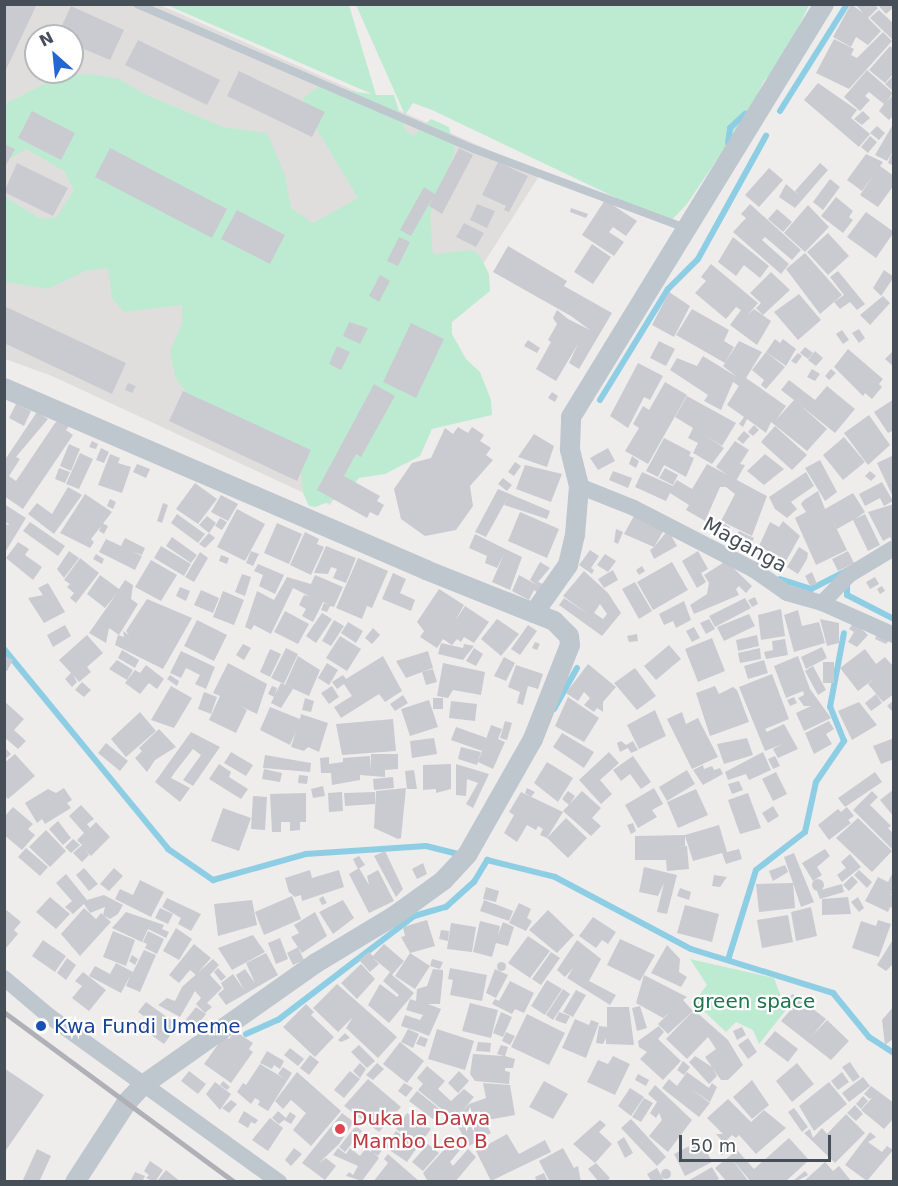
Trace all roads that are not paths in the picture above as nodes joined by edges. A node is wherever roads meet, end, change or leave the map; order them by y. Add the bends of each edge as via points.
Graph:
1 (137, 4) edge
2 (824, 4) edge
3 (688, 229) junction
4 (4, 388) edge
5 (579, 486) junction
6 (894, 548) edge
7 (822, 603) junction
8 (534, 613) junction
9 (894, 635) edge
10 (4, 978) edge
11 (143, 1085) junction
12 (75, 1182) edge
13 (279, 1182) edge

1 - 3 lane via 474,149
2 - 3 street
3 - 5 street via 571,417 570,449
4 - 8 street
5 - 7 street, Maganga via 634,508 754,570 787,593
5 - 8 street via 568,565
6 - 7 street via 849,575
7 - 9 street, Maganga
8 - 11 street via 564,629 570,645 568,657 533,739 467,855 444,880 394,916 297,976
10 - 11 street
11 - 12 street via 126,1102
11 - 13 street

